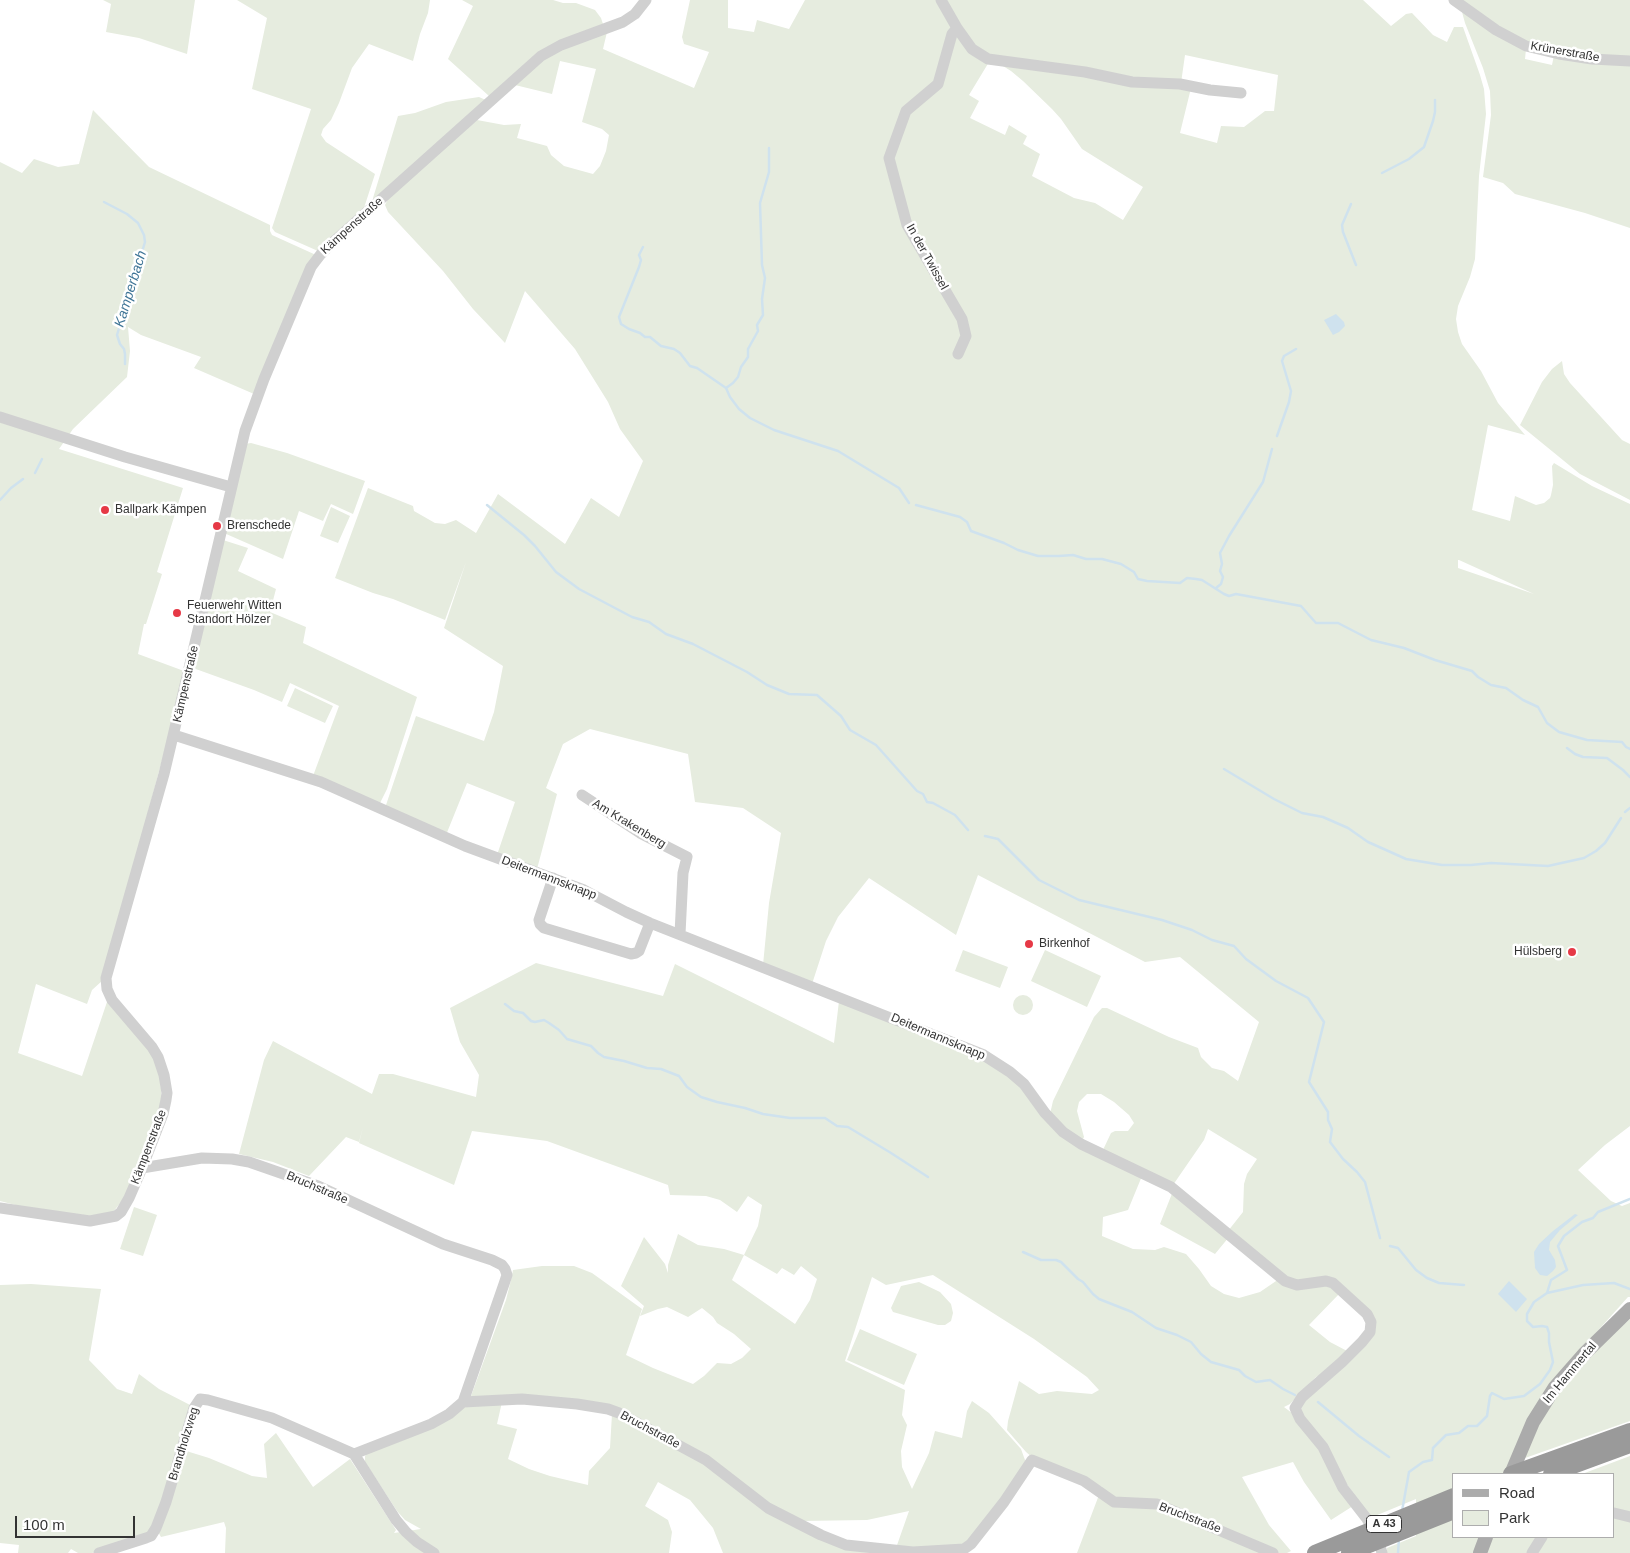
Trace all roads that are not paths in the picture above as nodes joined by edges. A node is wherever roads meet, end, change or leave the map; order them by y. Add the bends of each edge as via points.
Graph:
1 (646, 0) edge
2 (941, 0) edge
3 (1454, 0) edge
4 (957, 28) junction
5 (1630, 61) edge
6 (1241, 93) dead end
7 (958, 354) dead end
8 (0, 417) edge
9 (231, 487) junction
10 (174, 735) junction
11 (582, 795) dead end
12 (553, 878) junction
13 (650, 922) junction
14 (680, 934) junction
15 (142, 1168) junction
16 (0, 1208) edge
17 (1630, 1309) edge
18 (463, 1402) junction
19 (1630, 1430) edge
20 (1630, 1445) edge
21 (354, 1454) junction
22 (1579, 1457) junction
23 (1511, 1473) edge
24 (1515, 1473) edge
25 (1554, 1473) edge
26 (1452, 1497) edge
27 (1452, 1512) edge
28 (1615, 1513) edge
29 (1630, 1517) edge
30 (1486, 1538) edge
31 (1541, 1538) edge
32 (99, 1553) edge
33 (434, 1553) edge
34 (1273, 1553) edge
35 (1315, 1553) edge
36 (1349, 1553) edge
37 (1382, 1553) edge
38 (1480, 1553) edge
39 (1532, 1553) edge

1 - 9 street, Kämpenstraße via 635,14 623,22 561,45 542,56 315,260 250,417
2 - 4 street
3 - 5 street, Krünerstraße via 1496,30 1526,46 1592,59
4 - 6 street via 972,49 988,58 1132,82 1180,84
4 - 7 street, In der Twissel via 952,34 938,84 906,111 889,158 907,226 962,318 966,336
8 - 9 street
9 - 10 street, Kämpenstraße
10 - 12 street, Deitermannsknapp via 320,782 465,846
10 - 15 street, Kämpenstraße via 106,978 108,994 152,1048 166,1084 166,1100
11 - 14 street, Am Krakenberg via 640,833 687,857
12 - 13 street, Deitermannsknapp
12 - 13 street via 539,920 544,928 634,954 639,951
13 - 14 street, Deitermannsknapp
14 - 37 street, Deitermannsknapp via 982,1054 1024,1084 1063,1132 1081,1144 1171,1187 1285,1281 1297,1286 1326,1281 1339,1287 1367,1314 1371,1322 1370,1332 1302,1397 1296,1408 1300,1419 1323,1447 1343,1488 1377,1535
15 - 16 street, Kämpenstraße via 125,1206 116,1216 90,1222
15 - 18 street, Bruchstraße via 208,1158 249,1162 318,1186 443,1244 502,1265 506,1268 504,1284
17 - 23 main road, Im Hammertal via 1578,1360 1550,1394 1533,1422
18 - 21 street via 431,1424
18 - 34 street, Bruchstraße via 522,1399 577,1404 619,1413 706,1460 768,1508 846,1545 913,1552 964,1549 1004,1502 1032,1460 1084,1481 1114,1502 1157,1504
19 - 22 highway
20 - 22 highway
21 - 32 street, Brandholzweg via 272,1418 200,1399 194,1408 166,1502 151,1536
21 - 33 street via 396,1520 417,1542
22 - 24 highway
22 - 25 highway
26 - 35 highway, A 43, bridge
27 - 36 highway, A 43, bridge
28 - 29 street
30 - 38 main road
31 - 39 street

